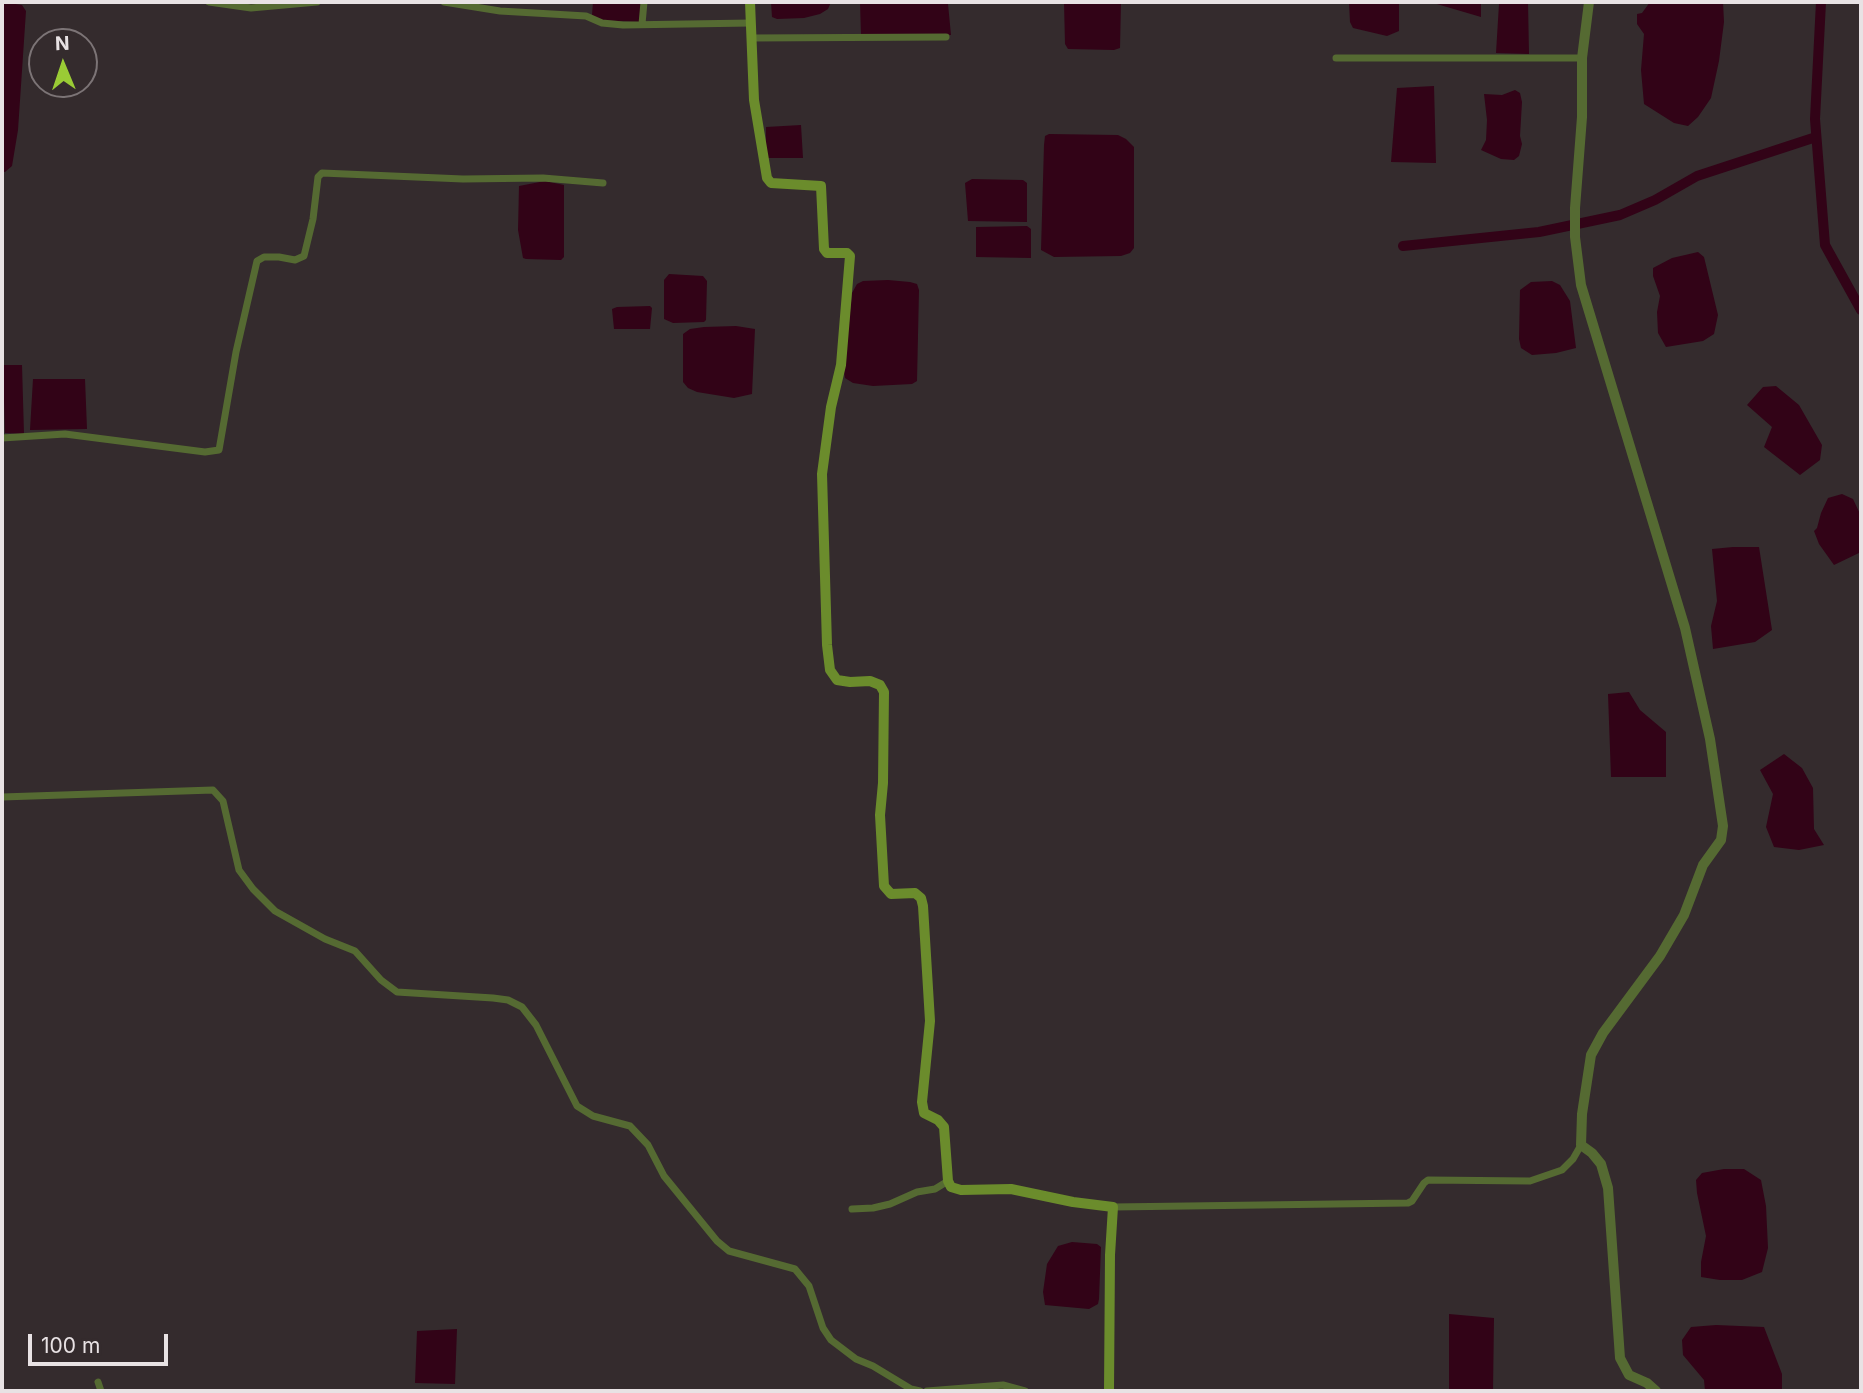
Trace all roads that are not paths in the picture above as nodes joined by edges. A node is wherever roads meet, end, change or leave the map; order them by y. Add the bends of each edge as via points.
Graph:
1 (209, 2) edge
2 (317, 2) edge
3 (444, 2) edge
4 (644, 2) edge
5 (750, 2) edge
6 (1589, 2) edge
7 (751, 23) junction
8 (642, 24) junction
9 (946, 37) dead end
10 (751, 38) junction
11 (1336, 58) dead end
12 (1583, 58) junction
13 (603, 183) dead end
14 (2, 438) edge
15 (2, 797) edge
16 (1581, 1145) junction
17 (947, 1181) junction
18 (1113, 1207) junction
19 (852, 1209) dead end
20 (98, 1382) dead end
21 (101, 1391) edge
22 (920, 1391) edge
23 (927, 1391) edge
24 (1025, 1391) edge
25 (1109, 1391) edge
26 (1656, 1391) edge

1 - 2 street via 251,8
3 - 8 street via 586,16 623,26
4 - 8 street
5 - 7 main road
6 - 12 street
7 - 8 street
7 - 10 main road
9 - 10 street
10 - 17 main road via 754,100 767,178 771,183 821,186 824,249 850,256 841,365 822,474 827,645 830,670 837,680 870,681 884,692 880,815 884,886 891,894 915,893 922,898 930,1021 922,1102 924,1113 944,1127
11 - 12 street
12 - 16 street via 1575,208 1581,285 1685,628 1710,738 1723,826 1721,840 1703,865 1684,915 1591,1055
13 - 14 street via 322,173 304,256 257,261 219,450 65,434
15 - 22 street via 214,790 223,800 239,870 275,911 355,951 397,992 501,999 522,1007 577,1106 593,1116 630,1126 717,1241 729,1251 795,1269 809,1286 831,1340 856,1359
16 - 18 street via 1562,1170 1530,1181 1428,1180 1408,1203
16 - 26 street via 1601,1164 1608,1188 1620,1358 1629,1375
17 - 18 main road via 961,1189 1011,1189
17 - 19 street via 890,1204
18 - 25 main road
20 - 21 street
23 - 24 street via 1003,1385

